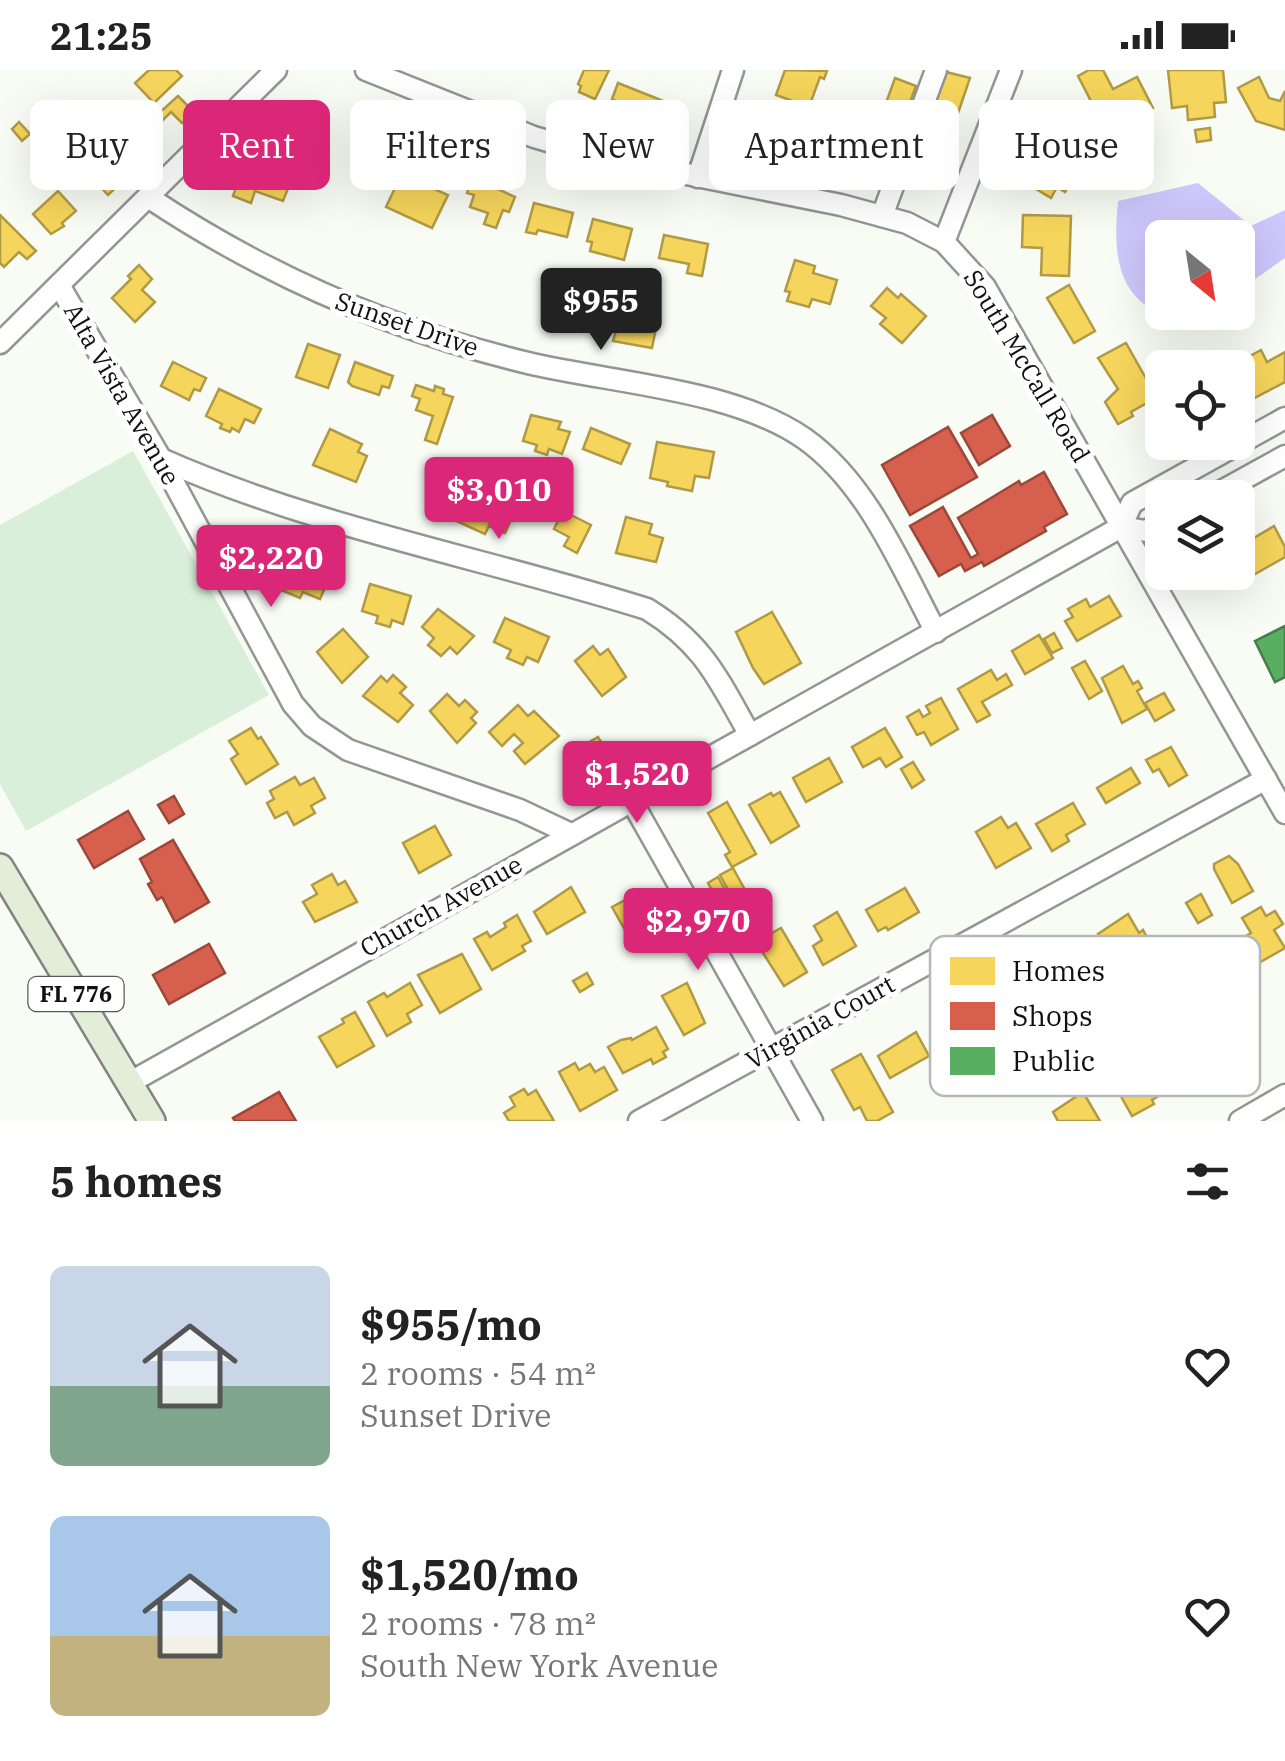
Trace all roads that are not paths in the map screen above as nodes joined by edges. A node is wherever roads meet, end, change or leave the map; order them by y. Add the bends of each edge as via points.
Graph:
1 (276, 70) edge
2 (366, 70) edge
3 (733, 70) edge
4 (936, 70) edge
5 (1011, 70) edge
6 (698, 178) junction
7 (148, 197) junction
8 (882, 216) junction
9 (944, 242) junction
10 (59, 285) junction
11 (0, 343) edge
12 (1285, 418) edge
13 (1285, 456) edge
14 (161, 459) junction
15 (1242, 480) edge
16 (1121, 527) junction
17 (1145, 531) edge
18 (936, 632) junction
19 (750, 735) junction
20 (1266, 780) junction
21 (631, 800) junction
22 (1285, 813) edge
23 (571, 834) junction
24 (0, 867) edge
25 (978, 936) edge
26 (930, 962) edge
27 (770, 1049) junction
28 (129, 1083) junction
29 (1285, 1095) edge
30 (152, 1121) edge
31 (638, 1121) edge
32 (812, 1121) edge
33 (1240, 1121) edge

1 - 7 street
2 - 6 street, South McCall Road via 534,137
3 - 6 street
4 - 8 street
5 - 9 street
6 - 8 street, South McCall Road
7 - 10 street
7 - 18 street, Sunset Drive via 248,260 382,318 526,362 742,409 788,428 822,453 860,497
8 - 9 street, South McCall Road
9 - 16 street, South McCall Road via 985,286
10 - 11 street
10 - 14 street, Alta Vista Avenue
12 - 16 street via 1132,503
13 - 15 street
14 - 19 street via 227,489 352,528 647,609 697,647
14 - 23 street, Alta Vista Avenue via 312,726 348,750
16 - 17 street
16 - 18 street, Church Avenue
16 - 20 street, South McCall Road
18 - 19 street, Church Avenue
19 - 21 street, Church Avenue
20 - 22 street, South McCall Road
20 - 25 street, Virginia Court
21 - 23 street, Church Avenue
21 - 27 street
23 - 28 street, Church Avenue
24 - 28 main road, FL 776
26 - 27 street, Virginia Court
27 - 31 street, Virginia Court
27 - 32 street
28 - 30 main road, FL 776
29 - 33 street

